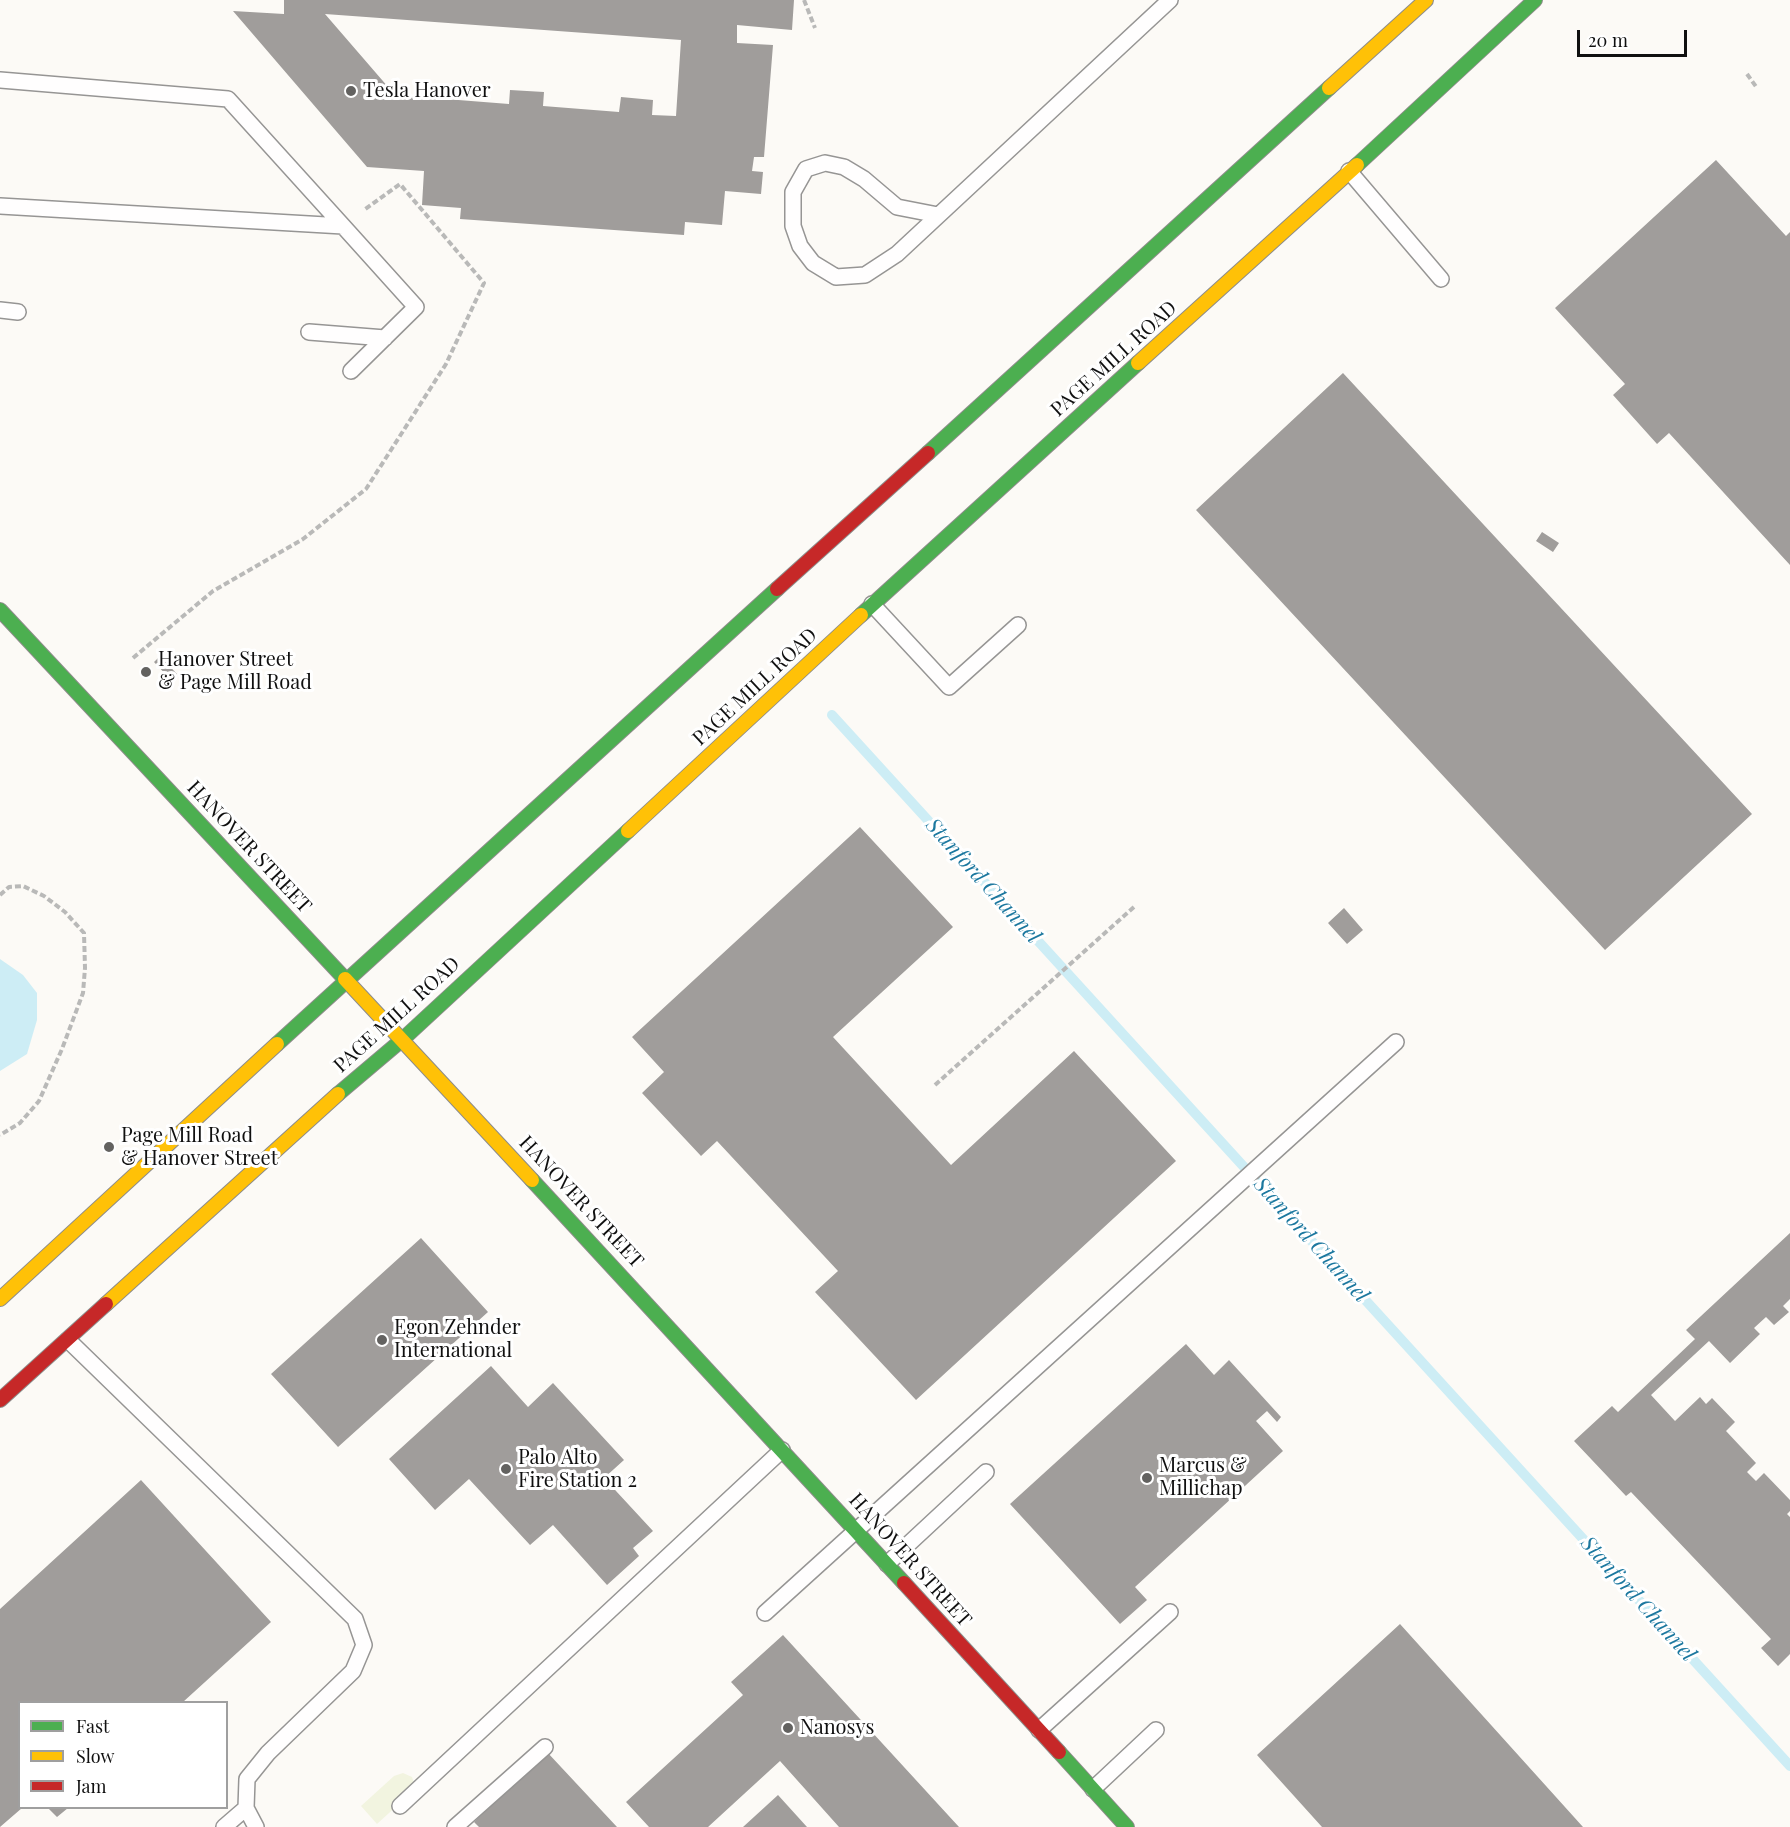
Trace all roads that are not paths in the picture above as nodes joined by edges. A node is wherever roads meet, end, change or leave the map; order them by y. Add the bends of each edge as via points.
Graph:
1 (1170, 0) edge
2 (1426, 0) edge
3 (1535, 0) edge
4 (3, 77) edge
5 (1349, 171) junction
6 (0, 206) edge
7 (938, 214) junction
8 (343, 226) junction
9 (1441, 279) dead end
10 (0, 310) edge
11 (18, 312) dead end
12 (309, 332) dead end
13 (385, 338) junction
14 (351, 370) dead end
15 (872, 604) junction
16 (0, 610) edge
17 (1018, 625) dead end
18 (347, 980) junction
19 (403, 1039) junction
20 (1396, 1042) dead end
21 (0, 1299) edge
22 (68, 1340) junction
23 (0, 1400) edge
24 (783, 1450) junction
25 (986, 1472) dead end
26 (856, 1530) junction
27 (887, 1564) junction
28 (1170, 1612) dead end
29 (765, 1613) dead end
30 (1040, 1730) junction
31 (1156, 1730) dead end
32 (545, 1747) dead end
33 (1093, 1789) junction
34 (400, 1806) dead end
35 (246, 1808) junction
36 (224, 1827) edge
37 (255, 1827) edge
38 (455, 1827) edge
39 (1127, 1827) edge

1 - 7 lane
2 - 18 main road
3 - 5 main road, PAGE MILL ROAD
4 - 8 lane via 228,99
5 - 9 lane
5 - 15 main road, PAGE MILL ROAD
6 - 8 lane
7 - 7 lane via 897,254 865,275 836,277 813,263 800,246 793,226 793,192 806,169 825,163 844,167 864,179 897,207
8 - 13 lane via 416,307
10 - 11 lane
12 - 13 lane
13 - 14 lane
15 - 17 lane via 949,687
15 - 19 main road, PAGE MILL ROAD
16 - 18 main road, HANOVER STREET
18 - 19 main road, HANOVER STREET
18 - 21 main road
19 - 22 main road, PAGE MILL ROAD
19 - 24 main road, HANOVER STREET
20 - 26 lane
22 - 23 main road, PAGE MILL ROAD
22 - 35 lane via 355,1618 364,1645 353,1671 247,1779
24 - 26 main road, HANOVER STREET
24 - 34 lane
25 - 27 lane
26 - 27 main road, HANOVER STREET
26 - 29 lane
27 - 30 main road, HANOVER STREET
28 - 30 lane
30 - 33 main road, HANOVER STREET
31 - 33 lane
32 - 38 lane
33 - 39 main road, HANOVER STREET
35 - 36 lane
35 - 37 lane

